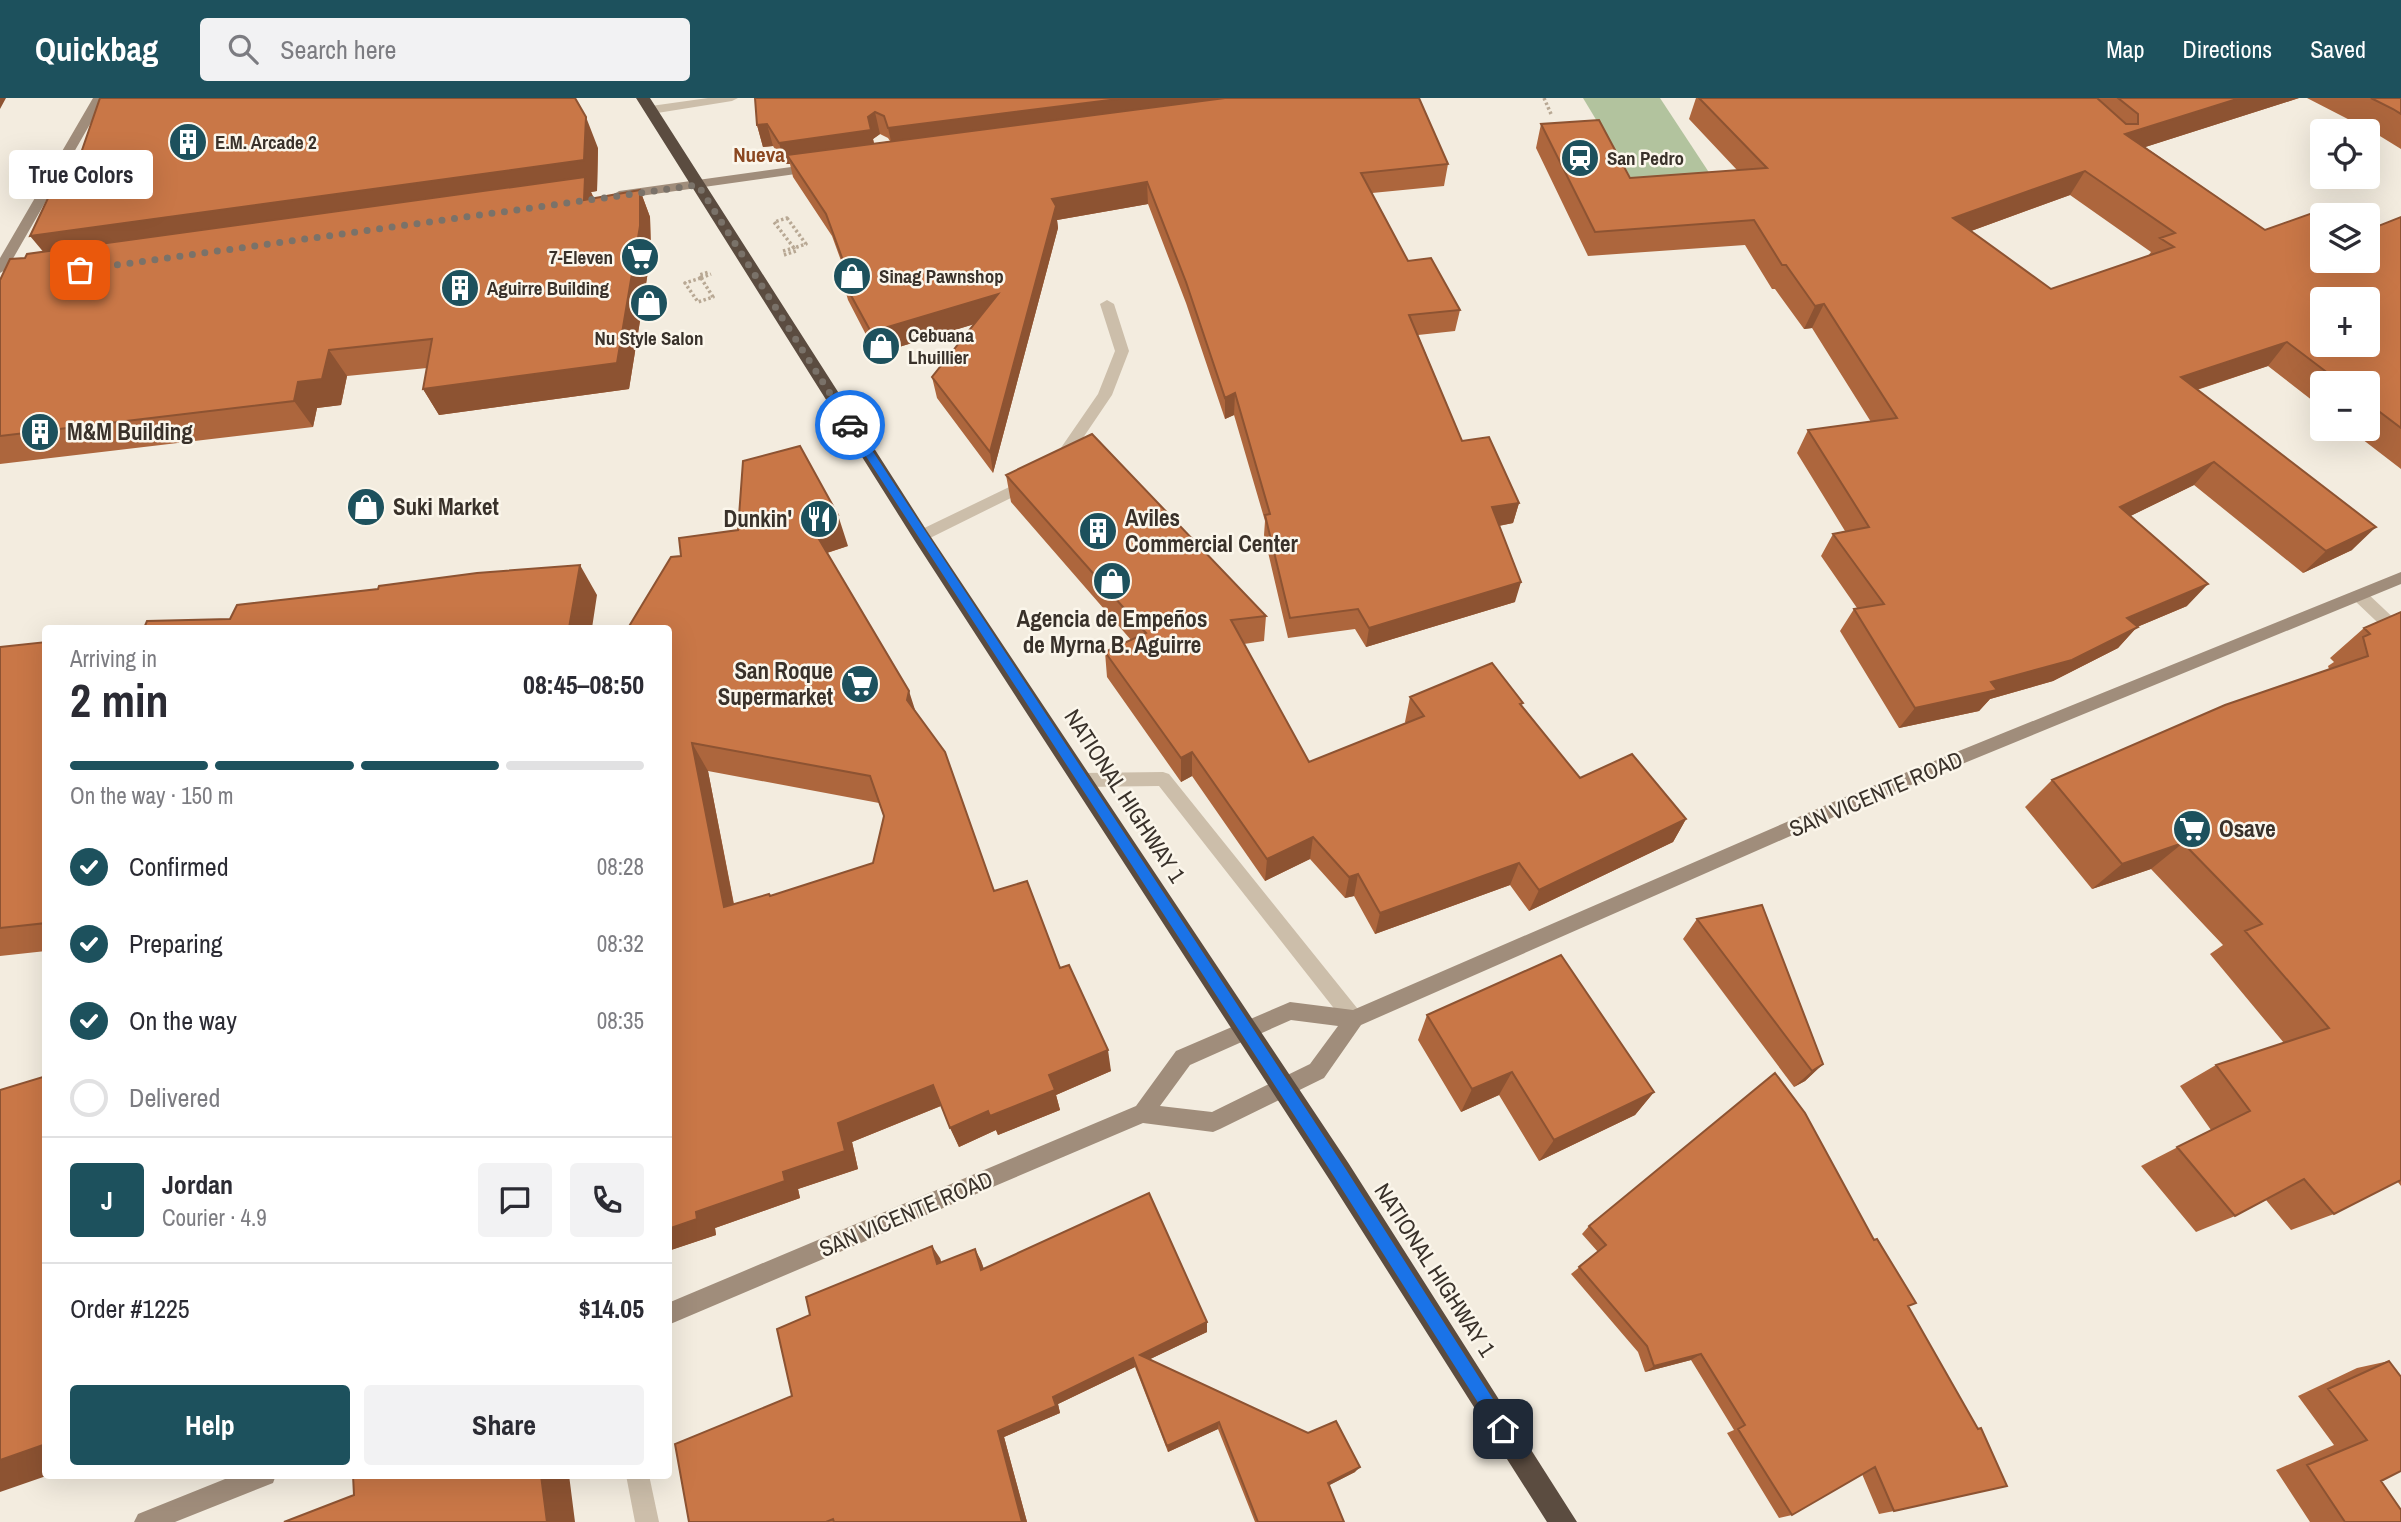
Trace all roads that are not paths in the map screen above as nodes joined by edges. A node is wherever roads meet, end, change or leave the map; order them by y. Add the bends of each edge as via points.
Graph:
1 (99, 98) edge
2 (732, 98) edge
3 (647, 104) edge
4 (833, 165) edge
5 (698, 185) junction
6 (605, 197) edge
7 (0, 270) edge
8 (1107, 304) dead end
9 (921, 536) junction
10 (2401, 578) edge
11 (2360, 596) junction
12 (2401, 635) edge
13 (1082, 780) junction
14 (1354, 1019) junction
15 (1143, 1114) junction
16 (672, 1312) edge
17 (255, 1479) edge
18 (638, 1479) edge
19 (146, 1522) edge
20 (647, 1522) edge
21 (1563, 1522) edge

1 - 7 main road
2 - 3 street
3 - 5 highway, NATIONAL HIGHWAY 1
4 - 5 main road
5 - 6 main road
5 - 9 highway, NATIONAL HIGHWAY 1
8 - 9 street via 1122,351 1105,395 1068,452 1046,472
9 - 13 highway, NATIONAL HIGHWAY 1
10 - 11 main road, SAN VICENTE ROAD
11 - 12 street
11 - 14 main road, SAN VICENTE ROAD via 1839,807
13 - 14 street via 1163,779
13 - 21 highway, NATIONAL HIGHWAY 1
14 - 15 main road, SAN VICENTE ROAD via 1317,1071 1213,1122
14 - 15 main road via 1290,1011 1183,1058
15 - 16 main road, SAN VICENTE ROAD
17 - 19 main road
18 - 20 street

